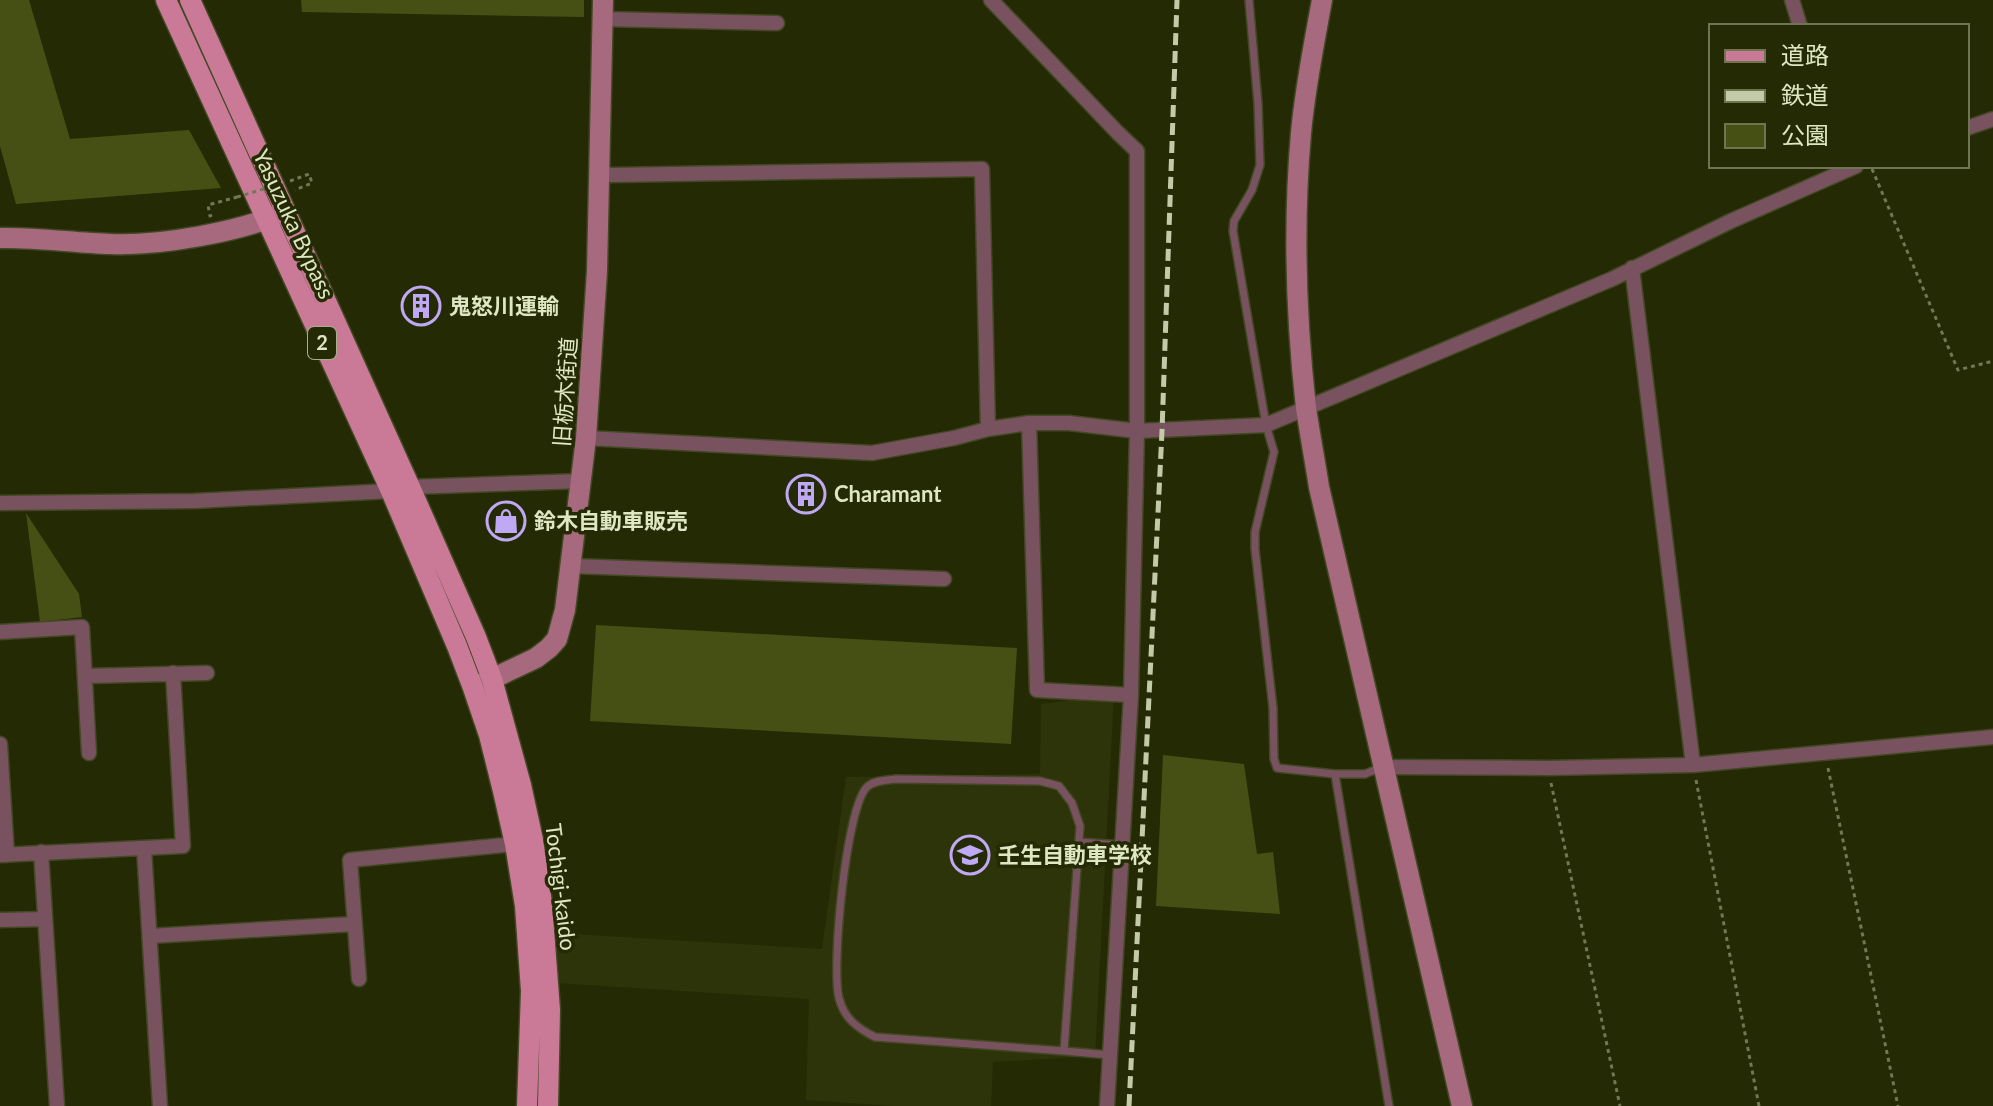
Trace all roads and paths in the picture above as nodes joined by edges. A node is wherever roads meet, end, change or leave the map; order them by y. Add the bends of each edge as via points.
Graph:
1 (166, 0) edge
2 (190, 0) edge
3 (991, 0) edge
4 (1249, 0) edge
5 (1322, 0) edge
6 (1792, 0) edge
7 (603, 10) edge
8 (777, 23) dead end
9 (1799, 24) edge
10 (1993, 119) edge
11 (1969, 127) edge
12 (1848, 168) edge
13 (1871, 168) edge
14 (600, 173) junction
15 (280, 209) junction
16 (225, 212) dead end
17 (0, 238) edge
18 (1632, 268) junction
19 (1993, 361) edge
20 (1307, 409) junction
21 (1029, 423) junction
22 (1266, 425) junction
23 (988, 429) junction
24 (1137, 431) junction
25 (586, 438) junction
26 (582, 481) junction
27 (400, 489) junction
28 (0, 503) edge
29 (571, 566) junction
30 (944, 579) dead end
31 (0, 632) edge
32 (173, 673) junction
33 (207, 673) dead end
34 (86, 676) junction
35 (483, 684) junction
36 (1131, 695) junction
37 (1993, 737) edge
38 (0, 744) edge
39 (89, 753) dead end
40 (1825, 753) junction
41 (1693, 765) junction
42 (1382, 767) junction
43 (1548, 768) junction
44 (1335, 774) junction
45 (1079, 842) junction
46 (515, 844) junction
47 (1122, 845) junction
48 (144, 848) junction
49 (41, 852) junction
50 (4, 855) edge
51 (45, 919) junction
52 (0, 920) edge
53 (354, 924) junction
54 (150, 936) junction
55 (359, 979) dead end
56 (1064, 1051) junction
57 (1110, 1055) junction
58 (57, 1106) edge
59 (160, 1106) edge
60 (527, 1106) edge
61 (548, 1106) edge
62 (1107, 1106) edge
63 (1389, 1106) edge
64 (1462, 1106) edge
65 (1620, 1106) edge
66 (1759, 1106) edge
67 (1898, 1106) edge

1 - 15 main road, Yasuzuka Bypass / 2
2 - 15 main road, Yasuzuka Bypass / 2
3 - 24 street via 1137,151
4 - 22 lane via 1260,165 1233,231
5 - 20 street via 1301,133 1298,211 1297,291
6 - 9 street
7 - 8 street
7 - 14 street, 旧栃木街道
10 - 11 street
12 - 18 street
13 - 19 path via 1958,370
14 - 23 street via 982,169
14 - 25 street, 旧栃木街道
15 - 16 path, bridge via 312,183 309,174 208,205 210,216
15 - 17 street via 184,238 133,244
15 - 27 main road, Yasuzuka Bypass / 2
18 - 20 street
18 - 41 street
20 - 22 street
20 - 42 street via 1319,487
21 - 23 street
21 - 24 street
21 - 36 street via 1037,690
22 - 24 street
22 - 44 lane via 1274,452 1255,541 1274,759 1277,768
23 - 25 street via 872,453
24 - 36 street
25 - 26 street, 旧栃木街道
26 - 27 street
26 - 29 street, 旧栃木街道
27 - 28 street via 194,501
27 - 35 main road, Yasuzuka Bypass / 2 via 476,637
29 - 30 street
29 - 35 street, 旧栃木街道 via 557,639 536,658
31 - 34 street via 82,627
32 - 33 street
32 - 34 street
32 - 48 street via 183,846
34 - 39 street
35 - 46 main road, Tochigi-kaido / 2 via 489,735
35 - 61 main road, Tochigi-kaido / 2 via 521,785 533,840 550,1010
36 - 47 street
37 - 40 street
38 - 50 street
40 - 41 street
40 - 67 path
41 - 43 street
41 - 66 path
42 - 43 street
42 - 44 lane via 1365,774
42 - 64 street
43 - 65 path
44 - 63 lane
45 - 47 lane
45 - 56 lane
45 - 56 lane via 1072,803 1059,786 1040,781 878,781 866,787 858,804 838,940 838,997 856,1028 875,1037
46 - 53 street via 350,860
46 - 60 main road, Tochigi-kaido / 2 via 531,991
47 - 57 street
48 - 49 street
48 - 54 street
49 - 50 street
49 - 51 street
51 - 52 street
51 - 58 street
53 - 54 street
53 - 55 street
54 - 59 street
56 - 57 lane
57 - 62 street

